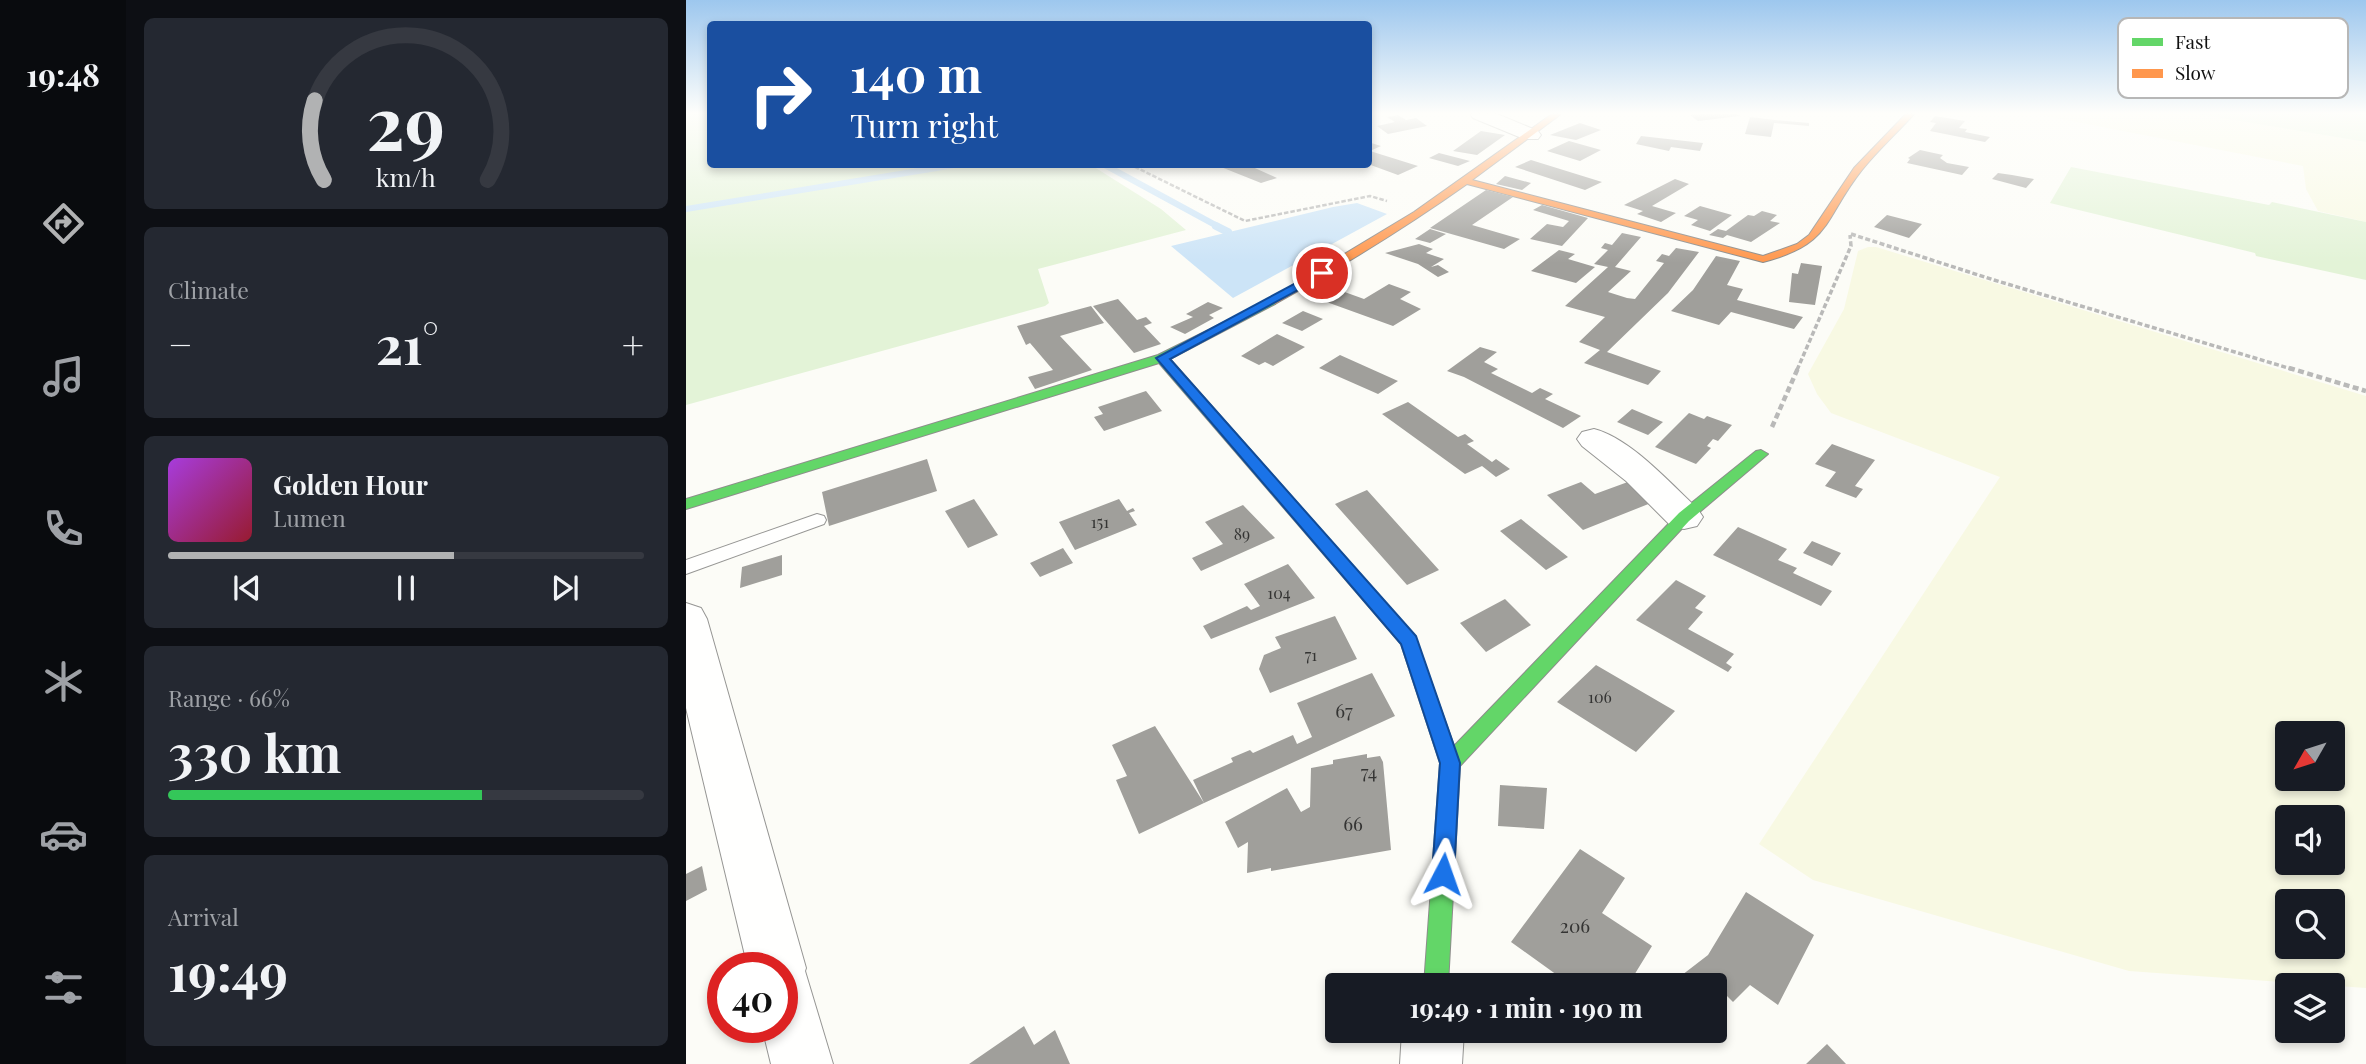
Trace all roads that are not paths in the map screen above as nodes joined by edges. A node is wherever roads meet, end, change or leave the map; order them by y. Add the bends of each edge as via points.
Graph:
1 (1493, 164) edge
2 (1864, 164) edge
3 (1468, 182) junction
4 (1162, 358) junction
5 (1594, 439) dead end
6 (1761, 454) road end
7 (686, 503) edge
8 (1684, 517) junction
9 (817, 520) dead end
10 (686, 567) edge
11 (686, 620) edge
12 (1450, 763) junction
13 (773, 952) edge
14 (1437, 973) edge
15 (796, 1043) edge
16 (1432, 1043) edge
17 (802, 1064) edge
18 (1431, 1064) edge

1 - 3 street
2 - 3 street via 1814,239 1788,256 1763,259
3 - 4 street via 1274,300
4 - 7 street
4 - 12 street via 1409,641
5 - 8 street via 1639,473
6 - 8 street
8 - 12 street
9 - 10 lane
11 - 13 street
12 - 14 street
15 - 17 street
16 - 18 street

